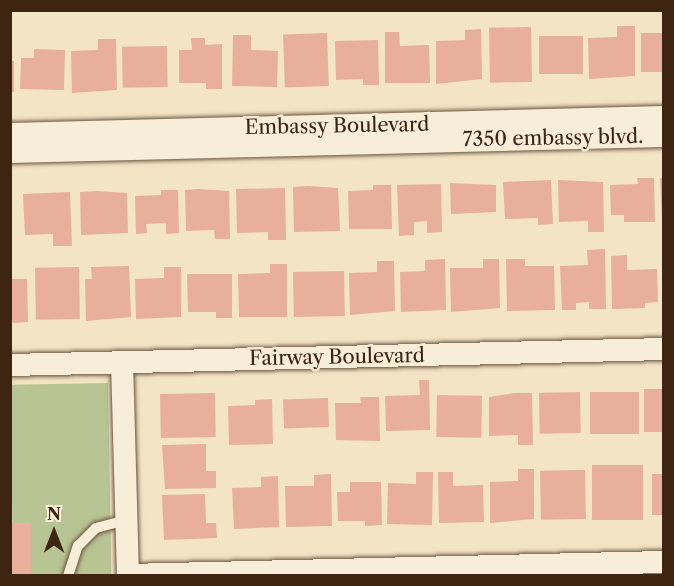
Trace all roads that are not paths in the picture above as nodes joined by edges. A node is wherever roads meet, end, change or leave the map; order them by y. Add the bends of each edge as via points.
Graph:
1 (663, 117) edge
2 (10, 134) edge
3 (663, 136) edge
4 (10, 152) edge
5 (663, 349) edge
6 (122, 362) junction
7 (10, 365) edge
8 (126, 520) junction
9 (663, 562) edge
10 (128, 575) edge
11 (68, 576) edge

1 - 2 street, Embassy Boulevard
3 - 4 street, 7350 embassy blvd.
5 - 6 street, Fairway Boulevard
6 - 7 street, Fairway Boulevard
6 - 8 street
8 - 10 street
8 - 11 lane via 96,528 78,546
9 - 10 street

